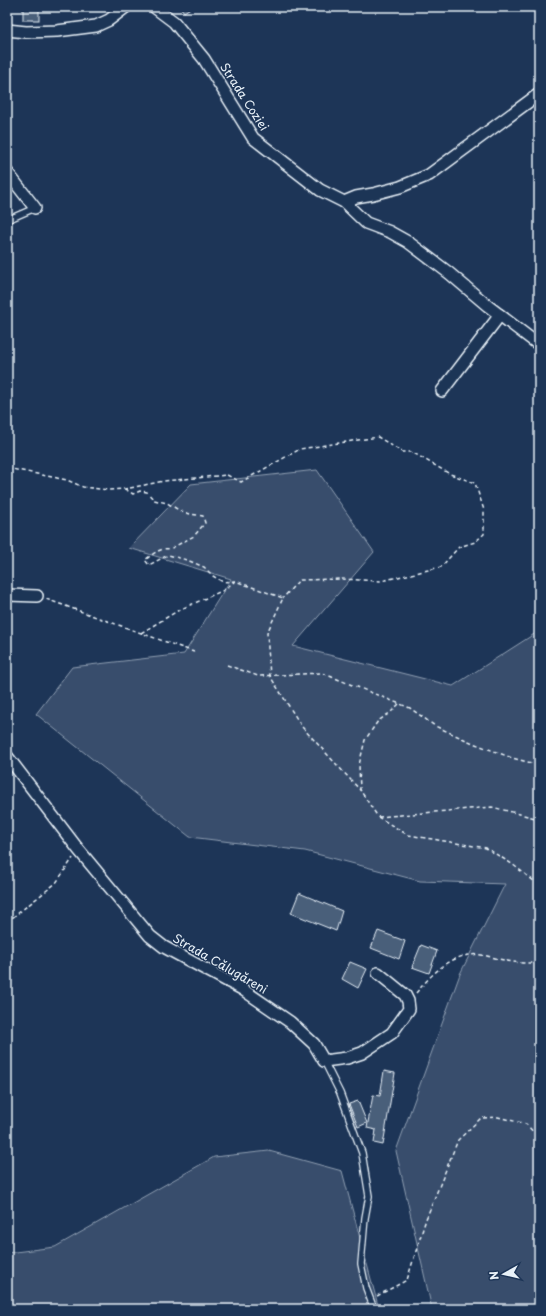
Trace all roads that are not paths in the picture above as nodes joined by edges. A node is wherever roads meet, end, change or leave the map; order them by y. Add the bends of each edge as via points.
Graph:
1 (126, 7) edge
2 (154, 7) edge
3 (7, 30) edge
4 (539, 94) edge
5 (7, 172) edge
6 (344, 202) junction
7 (35, 208) joint
8 (7, 220) edge
9 (500, 315) junction
10 (539, 345) edge
11 (442, 391) dead end
12 (7, 595) edge
13 (37, 596) road end
14 (7, 756) edge
15 (378, 973) dead end
16 (324, 1061) junction
17 (374, 1309) edge

1 - 3 street via 96,26 57,31
2 - 6 street, Strada Coziei via 174,22 204,59 254,138 320,190
4 - 6 street via 429,175 400,187
5 - 7 street
6 - 9 street, Strada Coziei via 366,223 408,242
7 - 8 lane
9 - 10 street, Strada Coziei
9 - 11 street
12 - 13 street
14 - 16 street, Strada Călugăreni via 78,849 150,936 242,989 290,1022 314,1044
15 - 16 street via 405,995 408,1009 392,1034 362,1053
16 - 17 lane, Strada Călugăreni via 340,1093 362,1153 369,1196 361,1264

